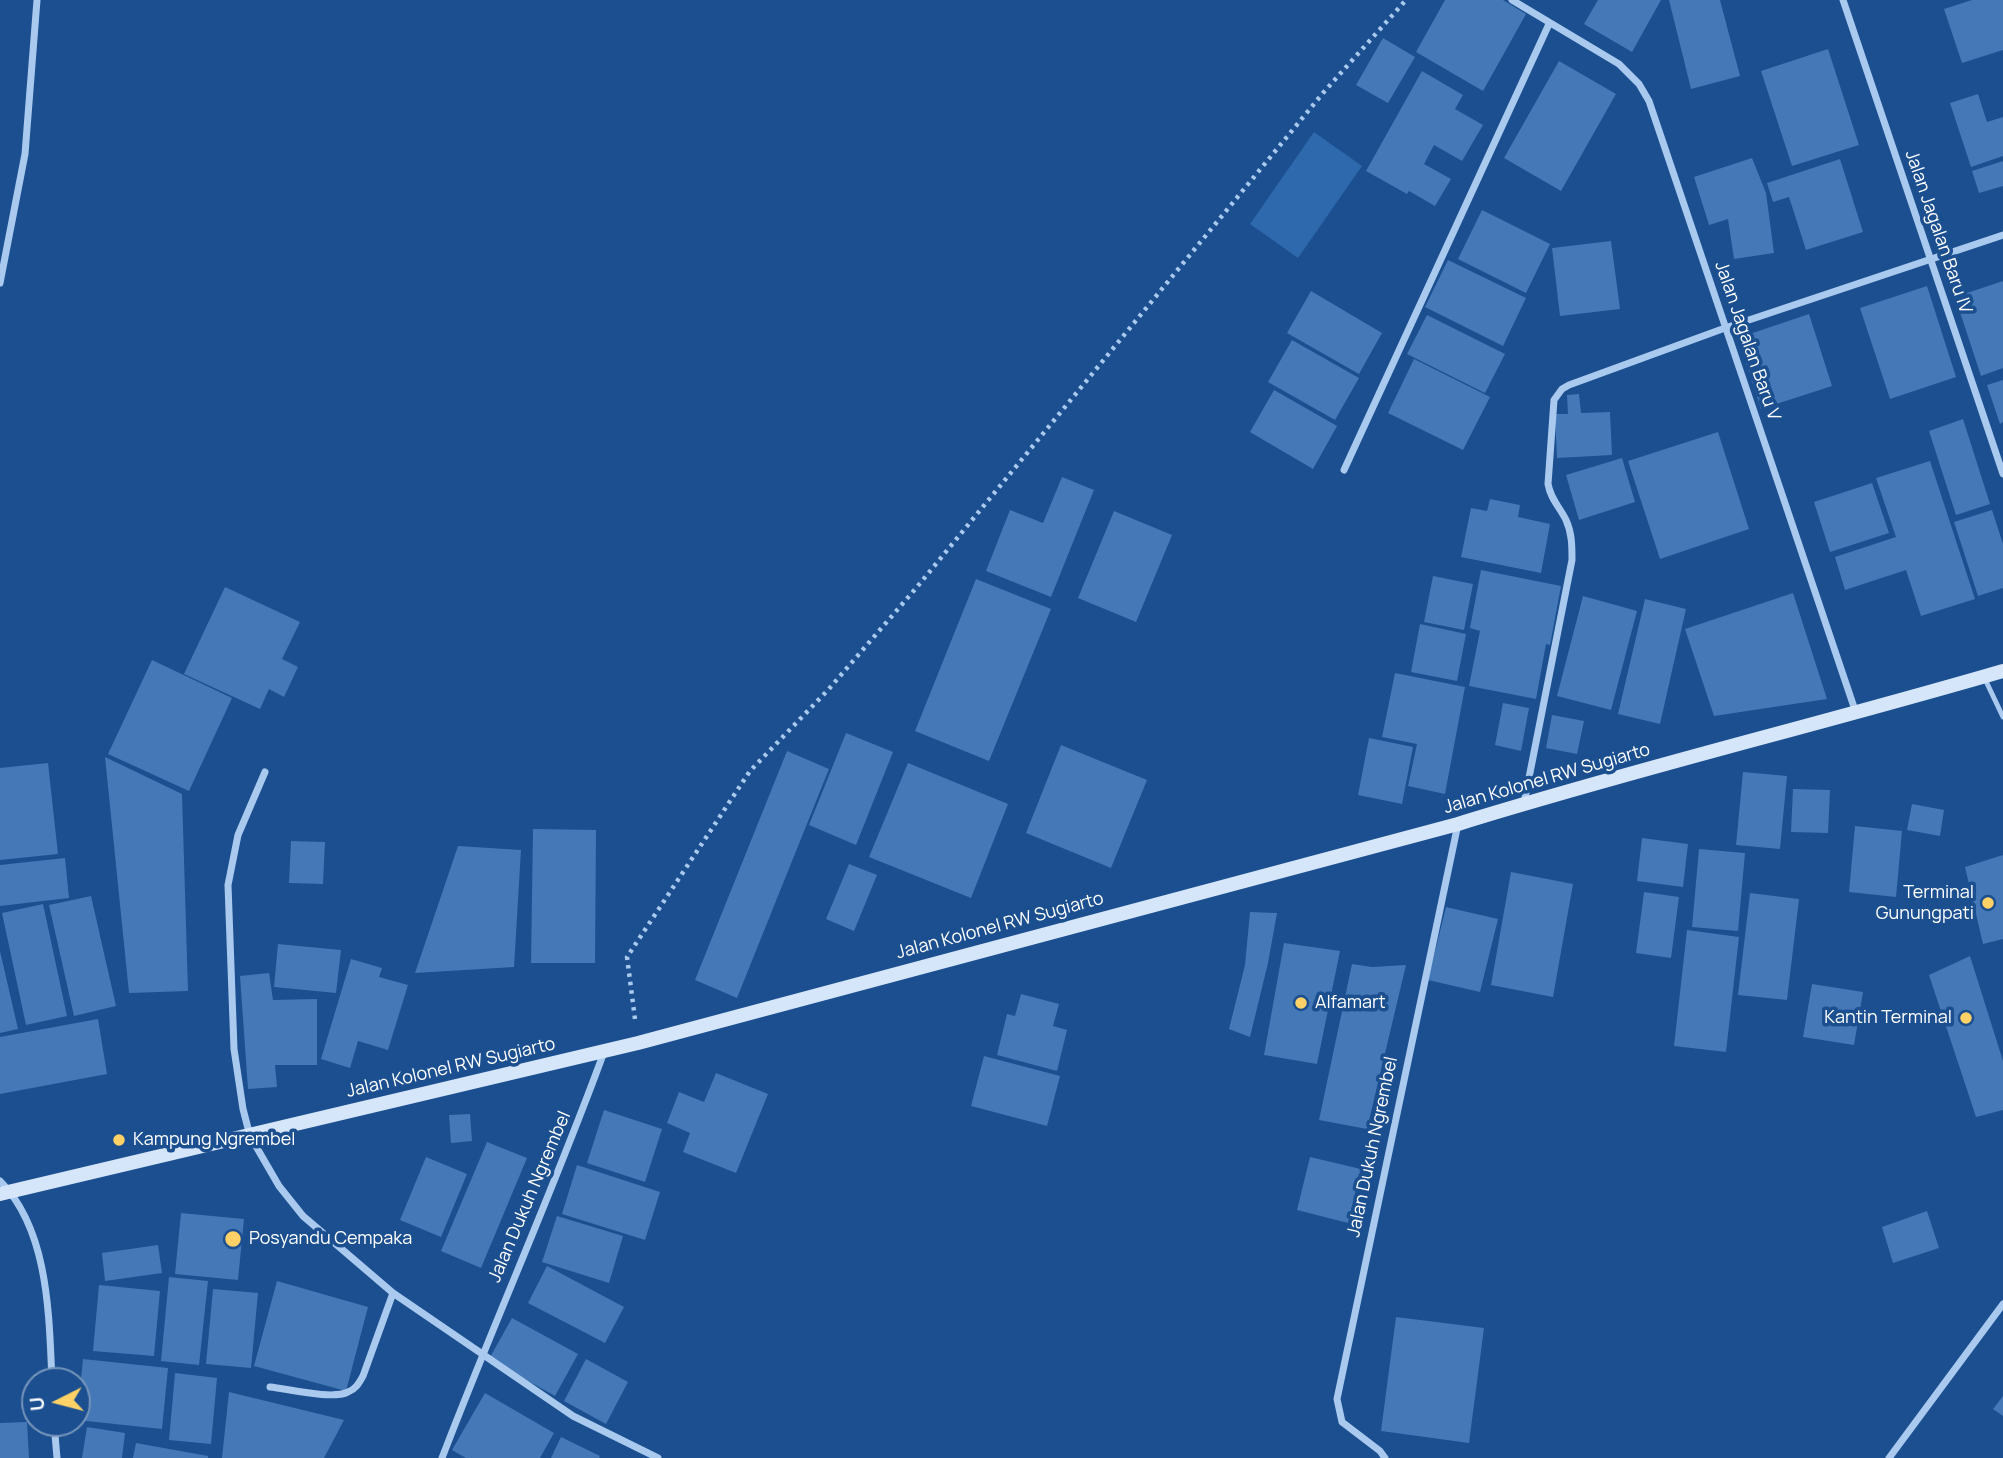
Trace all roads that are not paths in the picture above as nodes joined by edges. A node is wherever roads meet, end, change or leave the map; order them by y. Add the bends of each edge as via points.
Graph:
1 (37, 0) edge
2 (1512, 0) edge
3 (1843, 0) edge
4 (1549, 24) junction
5 (2003, 235) edge
6 (1930, 259) junction
7 (0, 283) edge
8 (1726, 328) junction
9 (1344, 470) dead end
10 (2003, 474) edge
11 (2003, 671) edge
12 (1984, 677) junction
13 (1857, 713) junction
14 (2003, 717) edge
15 (264, 772) dead end
16 (1524, 803) junction
17 (1458, 824) junction
18 (605, 1051) junction
19 (250, 1136) junction
20 (3, 1189) edge
21 (393, 1293) junction
22 (2003, 1304) edge
23 (481, 1355) junction
24 (51, 1367) edge
25 (271, 1387) dead end
26 (55, 1437) edge
27 (57, 1458) edge
28 (442, 1458) edge
29 (658, 1458) edge
30 (1385, 1458) edge
31 (1889, 1458) edge

1 - 7 street via 26,153
2 - 4 street, Jalan Jagalan Baru V
3 - 6 street, Jalan Jagalan Baru IV
4 - 8 street, Jalan Jagalan Baru V via 1619,64 1639,84
4 - 9 street
5 - 6 street
6 - 8 street
6 - 10 street, Jalan Jagalan Baru IV
8 - 13 street, Jalan Jagalan Baru V
8 - 16 street via 1569,385 1553,400 1548,484 1550,497 1572,536 1572,560
11 - 12 main road, Jalan Kolonel RW Sugiarto
12 - 13 main road, Jalan Kolonel RW Sugiarto
12 - 14 lane
13 - 16 main road, Jalan Kolonel RW Sugiarto
15 - 19 street via 238,835 228,885 234,1049
16 - 17 main road, Jalan Kolonel RW Sugiarto
17 - 18 main road, Jalan Kolonel RW Sugiarto
17 - 30 street, Jalan Dukuh Ngrembel via 1337,1399 1342,1422
18 - 19 main road, Jalan Kolonel RW Sugiarto
18 - 23 street, Jalan Dukuh Ngrembel
19 - 20 main road, Jalan Kolonel RW Sugiarto
19 - 21 street via 303,1216
20 - 24 street via 31,1225 48,1306
21 - 23 street
21 - 25 street via 363,1376 348,1393
22 - 31 street
23 - 28 street, Jalan Dukuh Ngrembel
23 - 29 street via 573,1416
26 - 27 street

